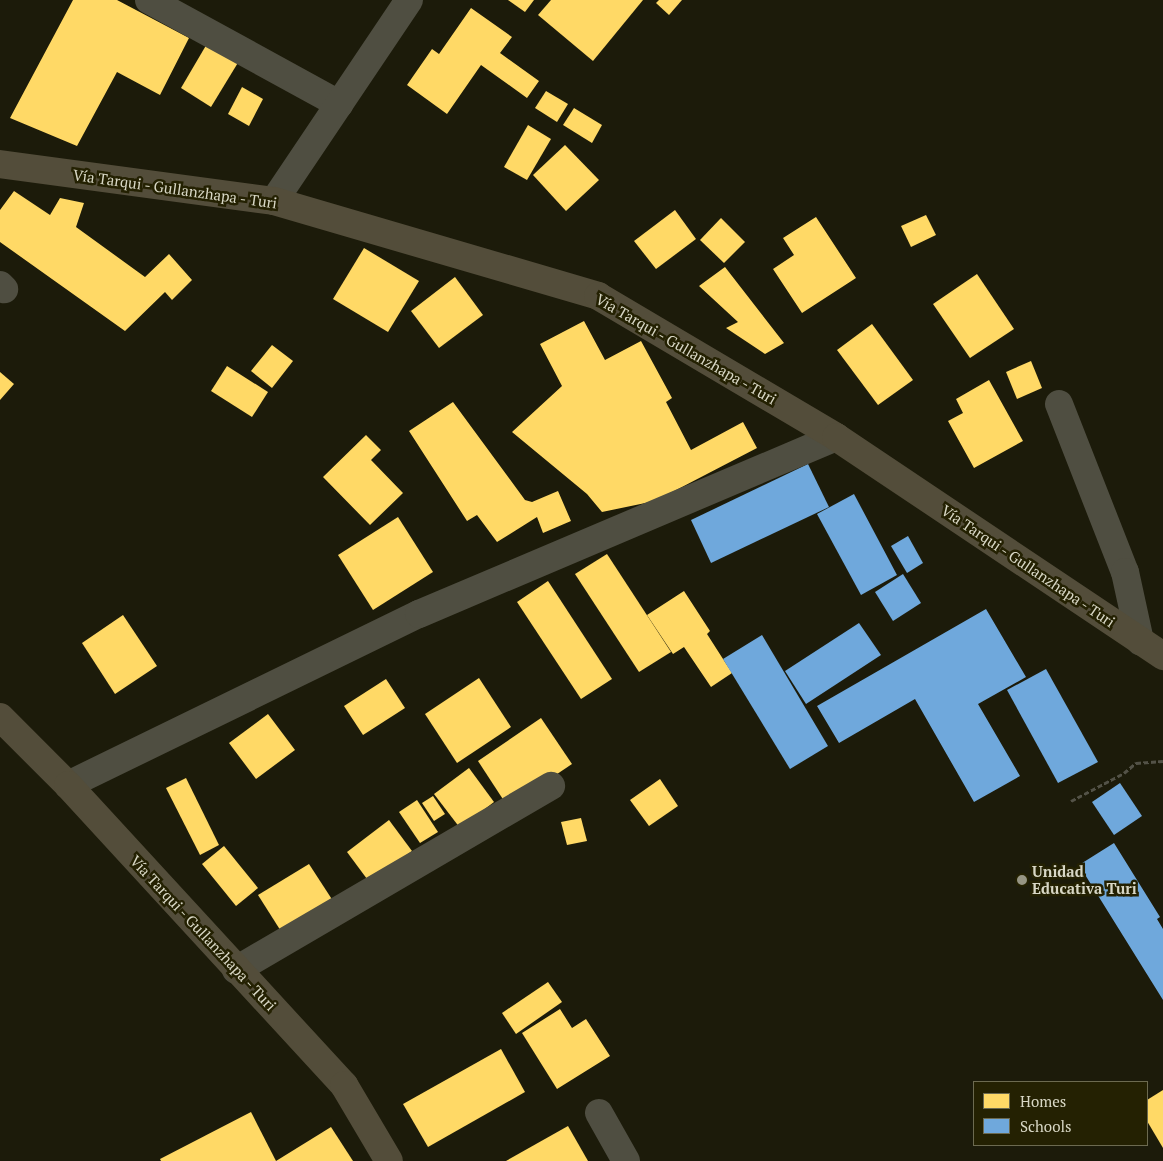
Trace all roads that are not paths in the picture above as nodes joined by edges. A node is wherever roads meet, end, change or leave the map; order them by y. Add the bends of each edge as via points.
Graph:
1 (149, 0) edge
2 (410, 0) edge
3 (339, 104) junction
4 (0, 164) edge
5 (274, 202) junction
6 (1059, 404) dead end
7 (836, 437) junction
8 (1140, 640) junction
9 (1163, 656) edge
10 (0, 717) edge
11 (68, 785) junction
12 (551, 786) dead end
13 (236, 970) junction
14 (599, 1112) dead end
15 (389, 1161) edge
16 (626, 1161) edge

1 - 3 street
2 - 3 street
3 - 5 street
4 - 5 main road, Vía Tarqui - Gullanzhapa - Turi
5 - 7 main road, Vía Tarqui - Gullanzhapa - Turi via 598,296
6 - 8 street via 1125,572
7 - 8 main road, Vía Tarqui - Gullanzhapa - Turi
7 - 11 street via 419,614
8 - 9 main road, Vía Tarqui - Gullanzhapa - Turi
10 - 11 main road, Vía Tarqui - Gullanzhapa - Turi
11 - 13 main road, Vía Tarqui - Gullanzhapa - Turi
12 - 13 street
13 - 15 main road, Vía Tarqui - Gullanzhapa - Turi via 344,1085
14 - 16 street

